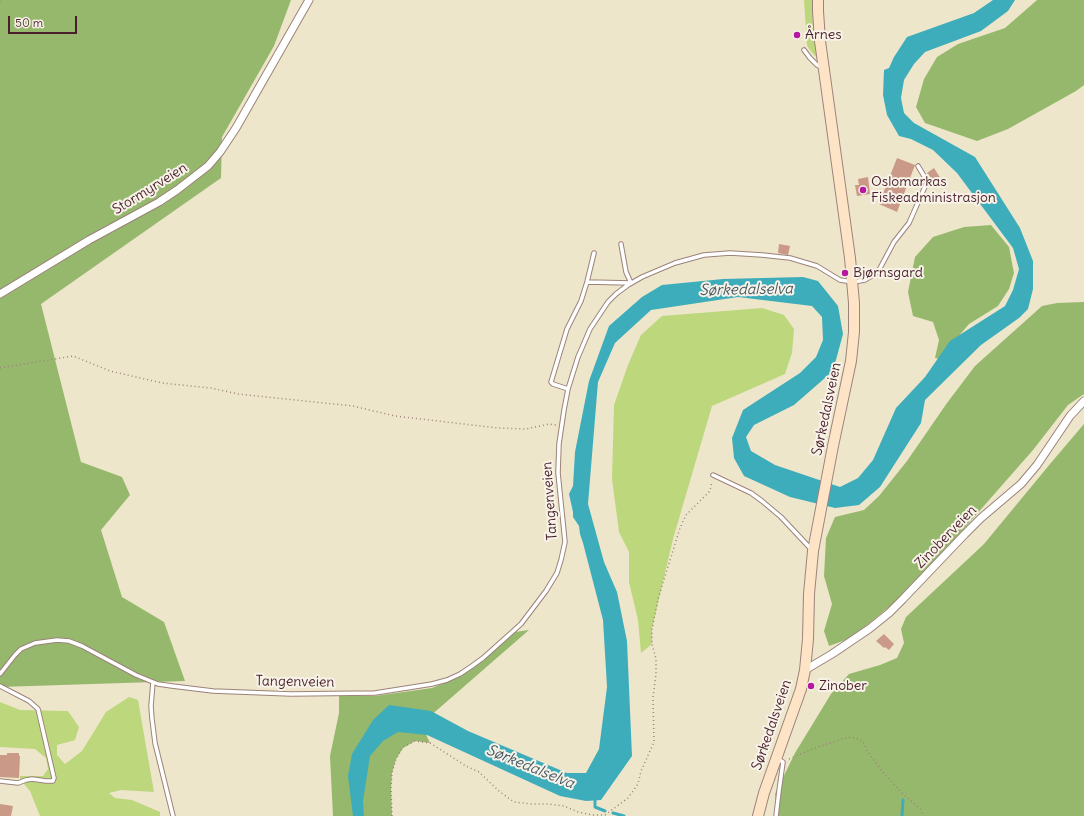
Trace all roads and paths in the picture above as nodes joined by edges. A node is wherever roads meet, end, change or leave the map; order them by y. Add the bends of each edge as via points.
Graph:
1 (309, 0) edge
2 (818, 0) edge
3 (804, 50) dead end
4 (824, 69) junction
5 (918, 166) dead end
6 (621, 244) dead end
7 (594, 253) dead end
8 (587, 282) junction
9 (852, 282) junction
10 (631, 283) junction
11 (0, 294) edge
12 (0, 368) edge
13 (568, 389) junction
14 (1084, 401) edge
15 (562, 425) junction
16 (713, 475) joint
17 (813, 551) junction
18 (805, 670) junction
19 (0, 674) edge
20 (153, 682) junction
21 (0, 686) edge
22 (780, 760) junction
23 (0, 781) edge
24 (173, 816) edge
25 (392, 816) edge
26 (758, 816) edge
27 (776, 816) edge
28 (924, 816) edge

1 - 11 street, Stormyrveien via 236,128 208,166 159,202 89,240
2 - 4 street, Sørkedalsveien
3 - 4 lane via 817,66
4 - 9 street, Sørkedalsveien
5 - 9 lane via 927,182 909,223 894,242 879,270 865,280
6 - 10 lane via 626,272
7 - 8 lane
8 - 10 lane
8 - 13 lane via 581,302 567,329 551,382
9 - 10 lane, Tangenveien via 840,280 817,266 790,258 730,253 704,255 681,261
9 - 17 street, Sørkedalsveien via 854,343
10 - 13 lane, Tangenveien via 608,302 590,329
12 - 15 path via 73,356 110,371 162,383 211,388 238,394 352,406 395,416 498,428 526,429 550,424
13 - 15 lane, Tangenveien
14 - 18 street, Zinoberveien via 1070,416 1021,484 968,530 889,613 869,629
15 - 20 lane, Tangenveien via 558,473 564,542 557,573 521,624 483,658 460,674 432,684 375,693 291,694 213,691
16 - 17 lane via 762,501
16 - 25 path via 710,491 686,515 680,528 658,599 652,629 656,659 653,697 654,742 638,784 628,798 605,815 578,812 564,806 514,802 479,772 430,743 415,741 403,748 396,758 392,773
17 - 18 street, Sørkedalsveien
18 - 22 street, Sørkedalsveien
19 - 20 lane, Tangenveien via 22,649 35,643 56,640 82,646
20 - 24 lane via 151,706 155,744
21 - 23 lane via 29,701 38,709 54,778 46,781 32,779 18,783
22 - 26 street, Sørkedalsveien via 764,793
22 - 27 lane
22 - 28 path via 842,739 851,737 863,741 882,771

